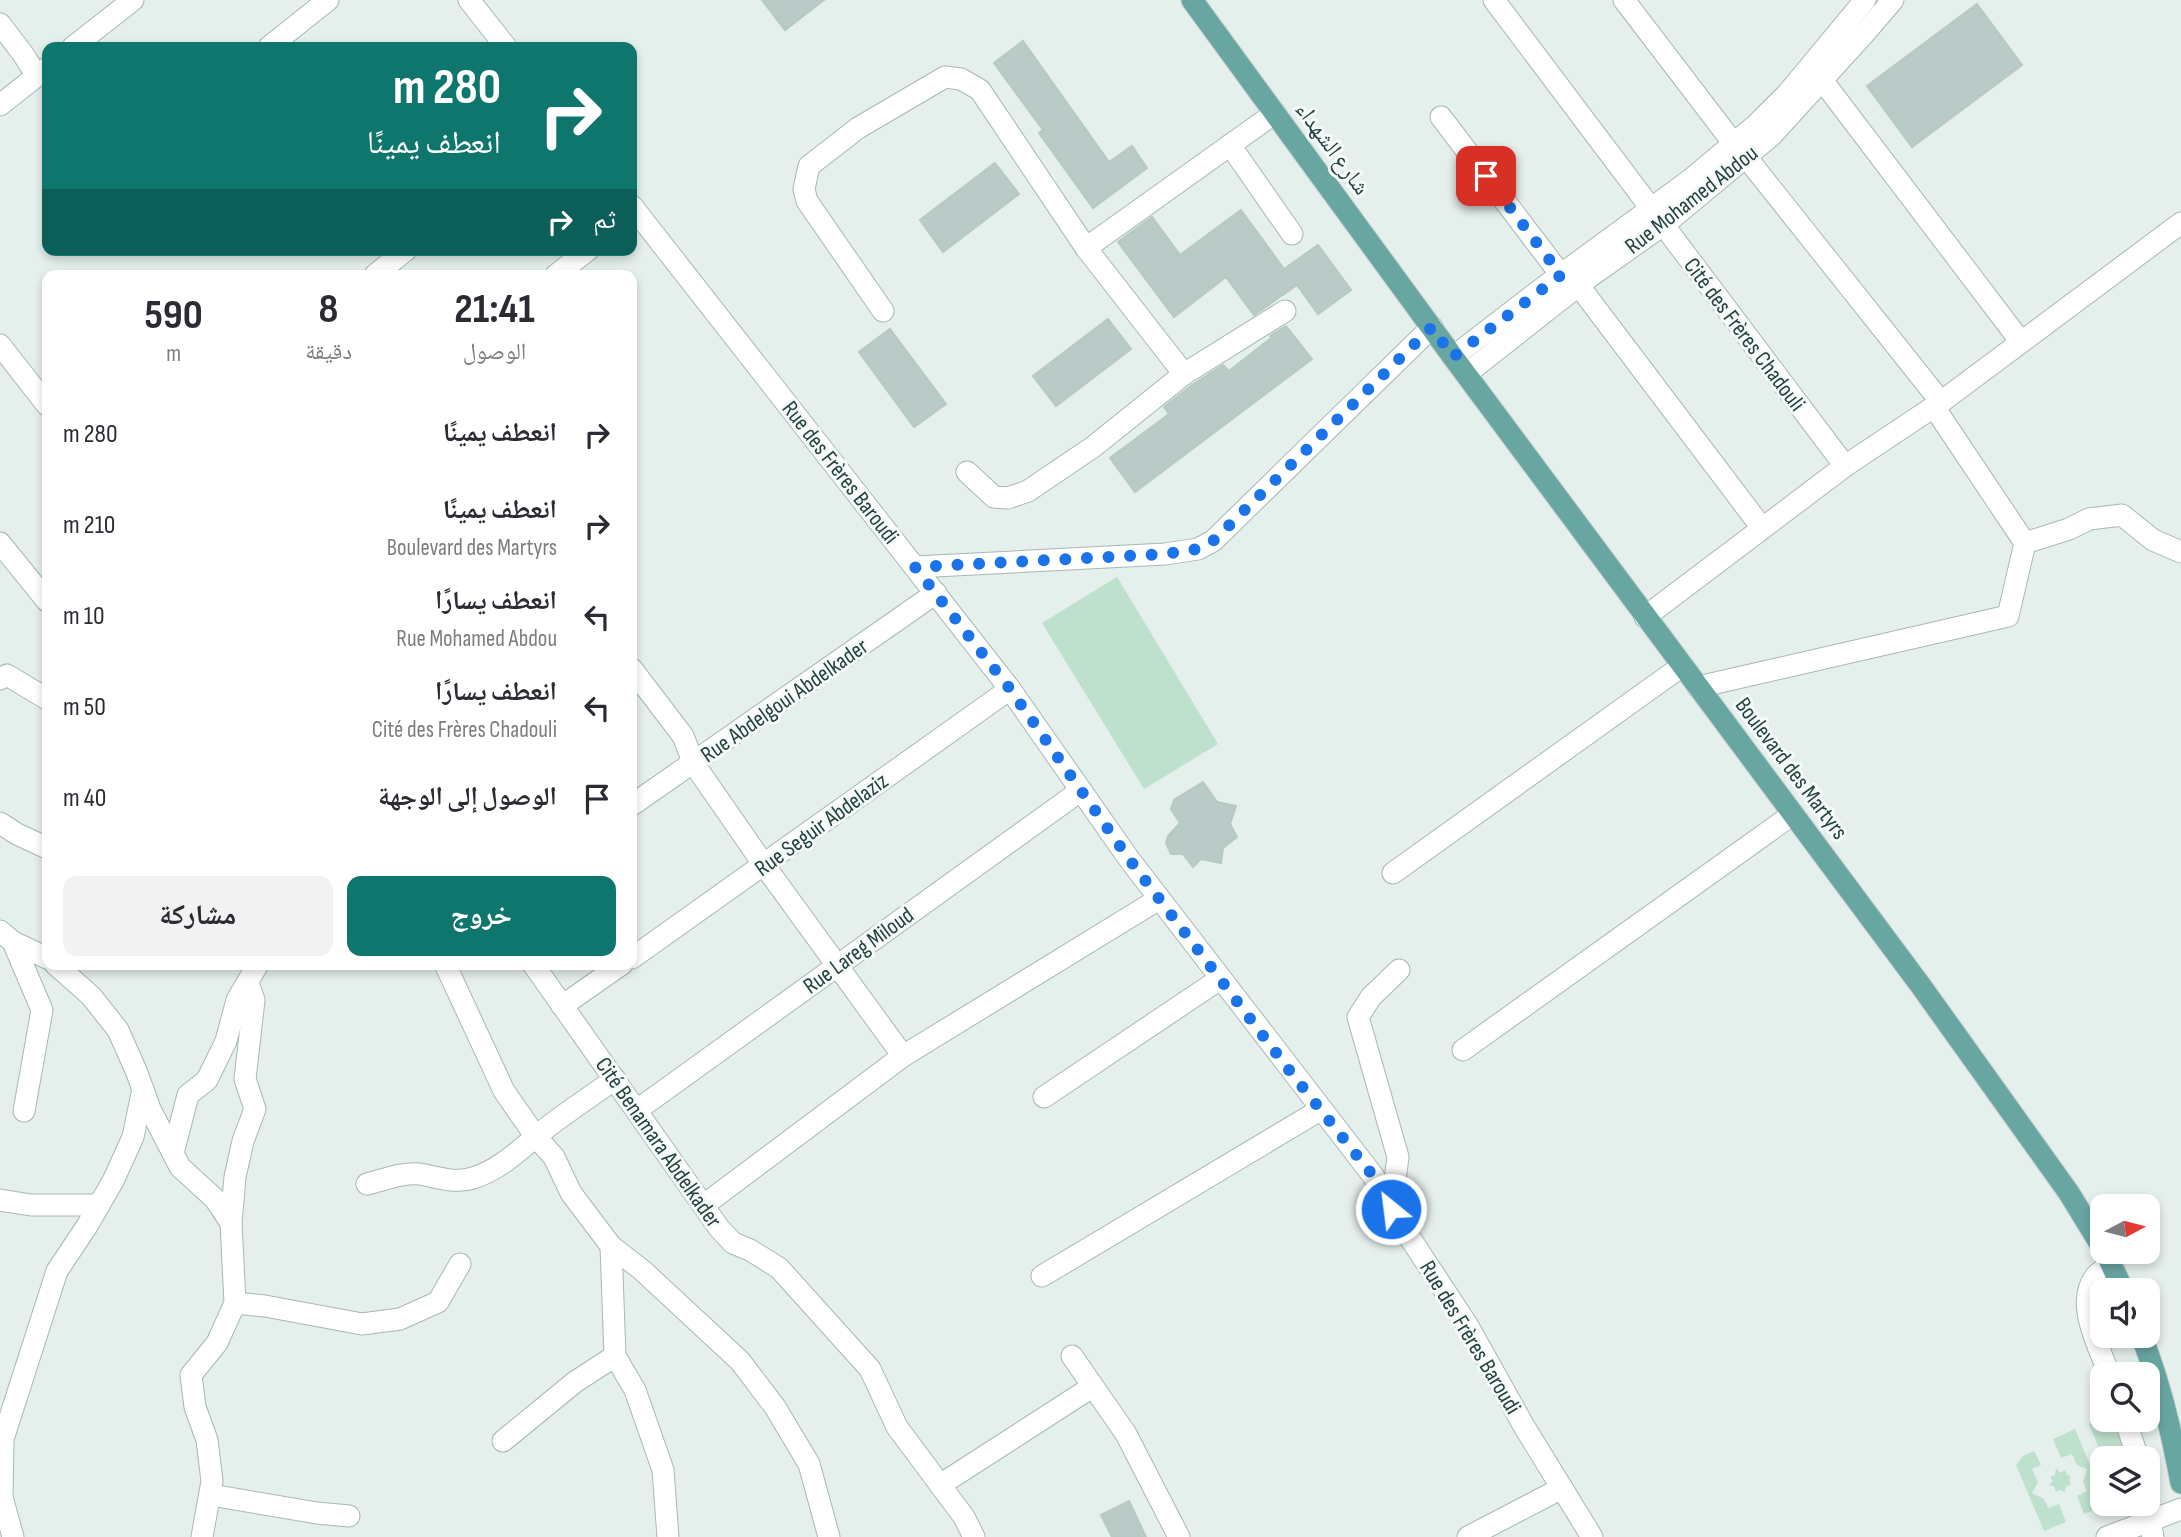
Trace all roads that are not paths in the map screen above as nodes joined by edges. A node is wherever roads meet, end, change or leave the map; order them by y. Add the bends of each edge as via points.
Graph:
1 (133, 0) edge
2 (328, 0) edge
3 (469, 0) edge
4 (1192, 0) edge
5 (1494, 0) edge
6 (1624, 0) edge
7 (1865, 0) edge
8 (1893, 0) edge
9 (0, 24) edge
10 (79, 42) edge
11 (275, 42) edge
12 (502, 42) edge
13 (42, 72) edge
14 (1822, 80) junction
15 (0, 105) edge
16 (1275, 113) junction
17 (1441, 117) dead end
18 (1230, 145) junction
19 (1740, 150) junction
20 (637, 217) edge
21 (1656, 217) junction
22 (2181, 223) edge
23 (1292, 234) dead end
24 (1086, 248) junction
25 (399, 256) edge
26 (580, 256) edge
27 (381, 270) edge
28 (562, 270) edge
29 (1570, 281) junction
30 (883, 311) dead end
31 (1285, 311) dead end
32 (1432, 327) junction
33 (2021, 342) junction
34 (0, 345) edge
35 (1460, 365) junction
36 (1184, 374) junction
37 (42, 399) edge
38 (1938, 404) junction
39 (1845, 466) junction
40 (967, 472) dead end
41 (1762, 528) junction
42 (0, 542) edge
43 (2025, 543) junction
44 (2181, 552) edge
45 (915, 567) junction
46 (936, 593) junction
47 (42, 595) edge
48 (1645, 617) junction
49 (1682, 666) junction
50 (637, 676) edge
51 (0, 679) edge
52 (1698, 687) junction
53 (1010, 689) junction
54 (42, 696) edge
55 (694, 764) junction
56 (1080, 792) junction
57 (637, 802) edge
58 (1793, 814) junction
59 (0, 823) edge
60 (42, 846) edge
61 (764, 865) junction
62 (1393, 873) dead end
63 (1159, 899) junction
64 (7, 936) edge
65 (637, 954) edge
66 (42, 955) edge
67 (837, 965) junction
68 (62, 970) edge
69 (448, 970) edge
70 (537, 970) edge
71 (613, 970) edge
72 (1399, 970) dead end
73 (253, 973) edge
74 (1220, 979) junction
75 (562, 1006) junction
76 (1463, 1050) dead end
77 (903, 1056) junction
78 (615, 1079) junction
79 (143, 1089) junction
80 (1044, 1097) dead end
81 (637, 1110) junction
82 (1321, 1110) junction
83 (24, 1111) dead end
84 (536, 1137) junction
85 (173, 1153) junction
86 (367, 1184) dead end
87 (0, 1200) edge
88 (99, 1205) junction
89 (704, 1205) junction
90 (1391, 1209) junction
91 (231, 1223) junction
92 (2090, 1228) edge
93 (611, 1246) junction
94 (460, 1264) dead end
95 (2101, 1264) edge
96 (1042, 1276) dead end
97 (235, 1303) junction
98 (2146, 1348) edge
99 (615, 1356) junction
100 (1072, 1356) dead end
101 (2105, 1362) edge
102 (1092, 1387) junction
103 (503, 1441) dead end
104 (2181, 1483) edge
105 (940, 1485) junction
106 (1562, 1488) junction
107 (211, 1495) junction
108 (2181, 1509) edge
109 (349, 1516) dead end
110 (2150, 1519) edge
111 (13, 1537) edge
112 (202, 1537) edge
113 (668, 1537) edge
114 (830, 1537) edge
115 (974, 1537) edge
116 (1178, 1537) edge
117 (1468, 1537) edge
118 (1592, 1537) edge
119 (2107, 1537) edge

1 - 10 street
2 - 11 street
3 - 12 street
4 - 16 main road, شارع الشهداء
5 - 21 street, Cité des Frères Chadouli
6 - 19 street
7 - 19 street, Rue Mohamed Abdou via 1757,124
8 - 14 street, Rue Mohamed Abdou
9 - 13 street
13 - 15 street
14 - 19 street, Rue Mohamed Abdou via 1770,136
14 - 33 street
16 - 18 street
16 - 32 main road, شارع الشهداء
17 - 29 street
18 - 23 street
18 - 24 street
19 - 21 street, Rue Mohamed Abdou
19 - 38 street
20 - 45 street, Rue des Frères Baroudi
21 - 29 street, Rue Mohamed Abdou
21 - 39 street, Cité des Frères Chadouli
22 - 33 street
24 - 30 street via 980,90 961,79 945,77 858,128 809,166 804,189 807,201
24 - 36 street
25 - 27 street
26 - 28 street
29 - 35 street, Rue Mohamed Abdou
29 - 41 street
31 - 36 street
32 - 35 main road, Boulevard des Martyrs
32 - 45 street via 1213,541 1198,549
33 - 38 street
34 - 37 street
35 - 48 main road, Boulevard des Martyrs
36 - 40 street via 1093,447 1028,491 994,497
38 - 39 street
38 - 43 street
39 - 41 street
41 - 48 street
42 - 47 street
43 - 44 street via 2089,519 2122,514 2152,540
43 - 52 street via 2008,617
45 - 46 street, Rue des Frères Baroudi
46 - 53 street, Rue des Frères Baroudi
46 - 55 street, Rue Abdelgoui Abdelkader
48 - 49 main road, Boulevard des Martyrs
49 - 52 main road, Boulevard des Martyrs
49 - 62 street
50 - 55 street via 683,736
51 - 54 street via 7,675
52 - 58 main road, Boulevard des Martyrs
53 - 56 street, Rue des Frères Baroudi
53 - 61 street, Rue Seguir Abdelaziz
55 - 57 street, Rue Abdelgoui Abdelkader
55 - 61 street
56 - 63 street, Rue des Frères Baroudi
56 - 67 street, Rue Lareg Miloud
58 - 76 street
58 - 92 main road, Boulevard des Martyrs via 1921,986
59 - 60 street
61 - 65 street, Rue Seguir Abdelaziz
61 - 67 street
63 - 74 street, Rue des Frères Baroudi
63 - 77 street
64 - 66 street
64 - 83 street via 43,1010
67 - 77 street
67 - 81 street, Rue Lareg Miloud
68 - 79 street via 91,996 118,1030
69 - 84 street via 504,1091
70 - 75 street, Cité Benamara Abdelkader
71 - 75 street
72 - 90 street via 1358,1017 1398,1157
73 - 85 street via 237,1000 226,1041 208,1080 188,1095
73 - 91 street via 245,1079 255,1109 235,1177
74 - 80 street
74 - 82 street, Rue des Frères Baroudi
75 - 78 street, Cité Benamara Abdelkader
77 - 89 street
78 - 81 street, Cité Benamara Abdelkader
78 - 84 street
79 - 85 street
79 - 88 street via 133,1137
81 - 89 street, Cité Benamara Abdelkader
82 - 90 street, Rue des Frères Baroudi via 1374,1177
82 - 96 street
84 - 86 street via 492,1170 471,1179 405,1174
84 - 93 street
85 - 91 street via 180,1167 215,1199
87 - 88 street
88 - 111 street via 57,1271 3,1439 2,1497
89 - 105 street, Cité Benamara Abdelkader via 733,1244 779,1268 870,1369 897,1427
90 - 106 street, Rue des Frères Baroudi via 1468,1326
91 - 97 street
93 - 99 street
93 - 114 street via 740,1361 775,1407 809,1464
94 - 97 street via 438,1302 400,1320 362,1324
95 - 101 street via 2086,1297
97 - 107 street via 217,1343 191,1375 206,1440
98 - 104 main road
99 - 103 street
99 - 113 street via 635,1390 663,1470
100 - 102 street
102 - 105 street
102 - 116 street via 1126,1434
105 - 115 street, Cité Benamara Abdelkader
106 - 117 street
106 - 118 street, Rue des Frères Baroudi
107 - 109 street
107 - 112 street
108 - 110 street
110 - 119 street

